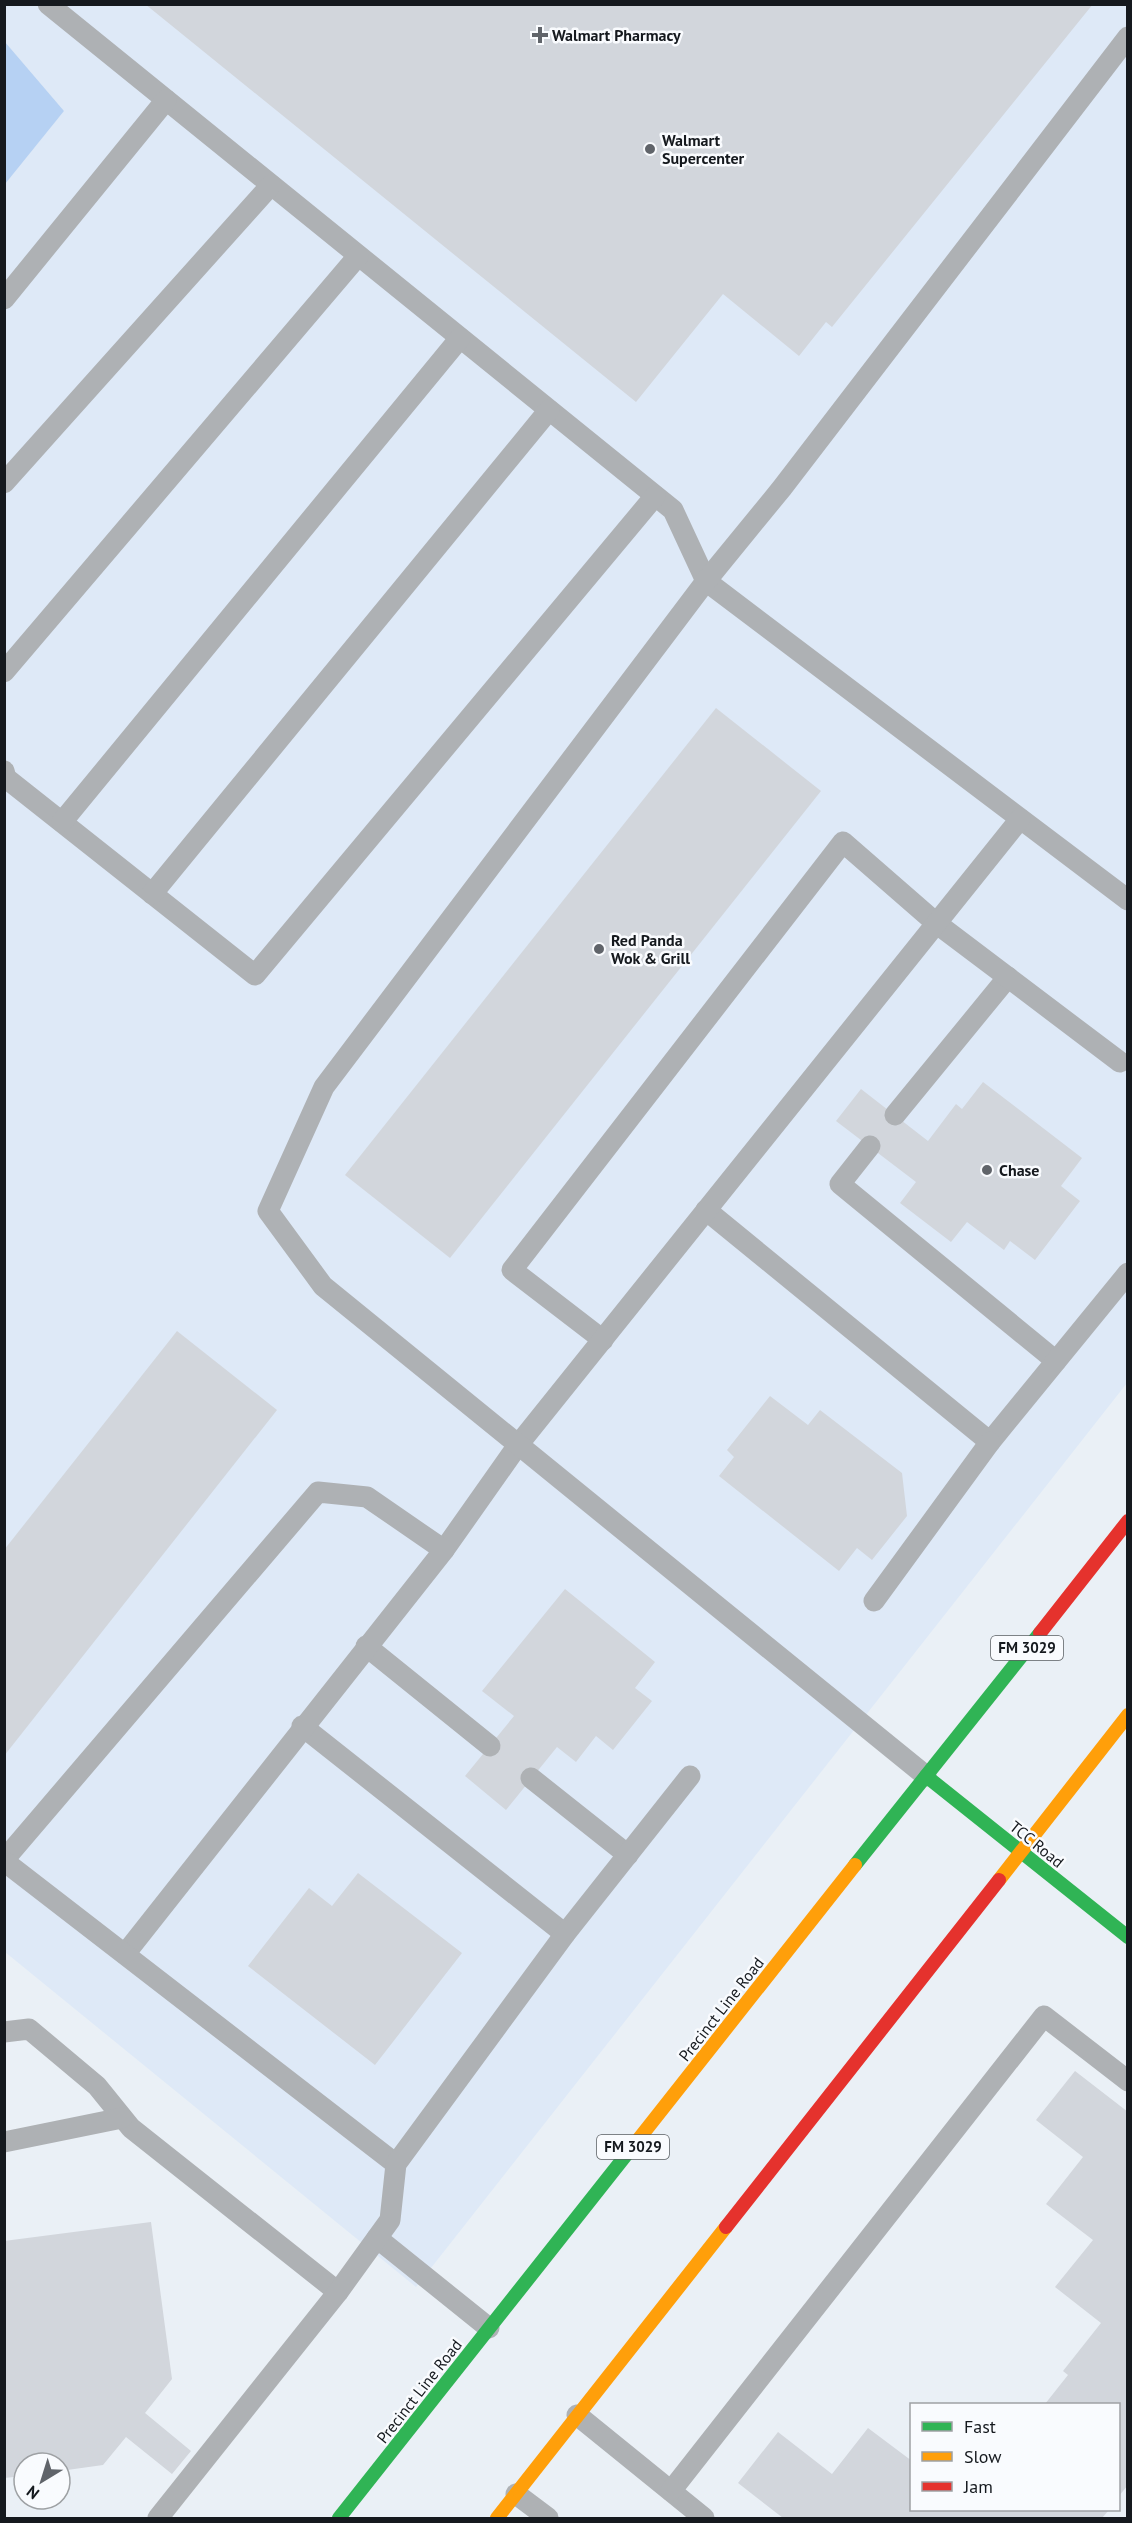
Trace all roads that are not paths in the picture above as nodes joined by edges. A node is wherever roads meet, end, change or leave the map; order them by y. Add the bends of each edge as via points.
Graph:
1 (48, 4) edge
2 (1128, 37) edge
3 (166, 100) junction
4 (271, 185) junction
5 (358, 255) junction
6 (4, 299) edge
7 (460, 338) junction
8 (549, 410) junction
9 (4, 483) edge
10 (655, 496) junction
11 (706, 581) junction
12 (4, 672) edge
13 (4, 771) edge
14 (1020, 819) junction
15 (62, 822) junction
16 (152, 894) junction
17 (1128, 900) edge
18 (936, 923) junction
19 (1008, 977) junction
20 (1125, 1060) edge
21 (895, 1115) dead end
22 (870, 1146) dead end
23 (706, 1210) junction
24 (1128, 1273) edge
25 (603, 1340) junction
26 (1056, 1361) junction
27 (990, 1442) junction
28 (518, 1445) junction
29 (1128, 1521) edge
30 (444, 1550) junction
31 (874, 1601) dead end
32 (366, 1646) junction
33 (1128, 1715) edge
34 (302, 1726) junction
35 (490, 1746) dead end
36 (690, 1776) dead end
37 (926, 1776) junction
38 (531, 1778) dead end
39 (1020, 1851) junction
40 (628, 1855) junction
41 (4, 1861) edge
42 (565, 1934) junction
43 (1128, 1936) edge
44 (124, 1954) junction
45 (4, 2032) edge
46 (1128, 2081) edge
47 (122, 2118) junction
48 (4, 2142) edge
49 (396, 2164) junction
50 (376, 2238) junction
51 (338, 2292) junction
52 (489, 2328) junction
53 (577, 2415) junction
54 (671, 2491) junction
55 (516, 2494) junction
56 (158, 2518) edge
57 (339, 2518) edge
58 (496, 2518) edge
59 (548, 2518) edge
60 (704, 2518) edge

1 - 3 lane
2 - 11 lane via 783,488
3 - 4 lane
3 - 6 lane
4 - 5 lane
4 - 9 lane
5 - 7 lane
5 - 12 lane
7 - 8 lane
7 - 15 lane
8 - 10 lane
8 - 16 lane
10 - 11 lane via 673,510
10 - 16 lane via 255,975
11 - 14 lane
11 - 28 lane via 324,1087 268,1211 323,1286
13 - 15 lane via 6,778
14 - 17 lane
14 - 18 lane
15 - 16 lane
18 - 19 lane
18 - 23 lane
18 - 25 lane via 843,842 512,1270
19 - 20 lane
19 - 21 lane
22 - 26 lane via 840,1184
23 - 25 lane
23 - 27 lane
24 - 26 lane
25 - 28 lane
26 - 27 lane
27 - 31 lane
28 - 30 lane
28 - 37 lane
29 - 37 main road, Precinct Line Road / FM 3029
30 - 32 lane
30 - 41 lane via 367,1497 318,1492
32 - 34 lane
32 - 35 lane
33 - 39 main road
34 - 42 lane
34 - 44 lane
36 - 40 lane
37 - 39 main road, TCC Road
37 - 52 main road, Precinct Line Road / FM 3029
38 - 40 lane
39 - 43 main road, TCC Road
39 - 53 main road
40 - 42 lane
41 - 44 lane
42 - 49 lane
44 - 49 lane
45 - 47 lane via 29,2029 97,2086
46 - 54 lane via 1044,2016
47 - 48 lane
47 - 51 lane
49 - 50 lane via 390,2220
50 - 51 lane
50 - 52 lane
51 - 56 lane
52 - 57 main road, Precinct Line Road / FM 3029
53 - 54 lane
53 - 55 main road
54 - 60 lane
55 - 58 main road
55 - 59 lane

